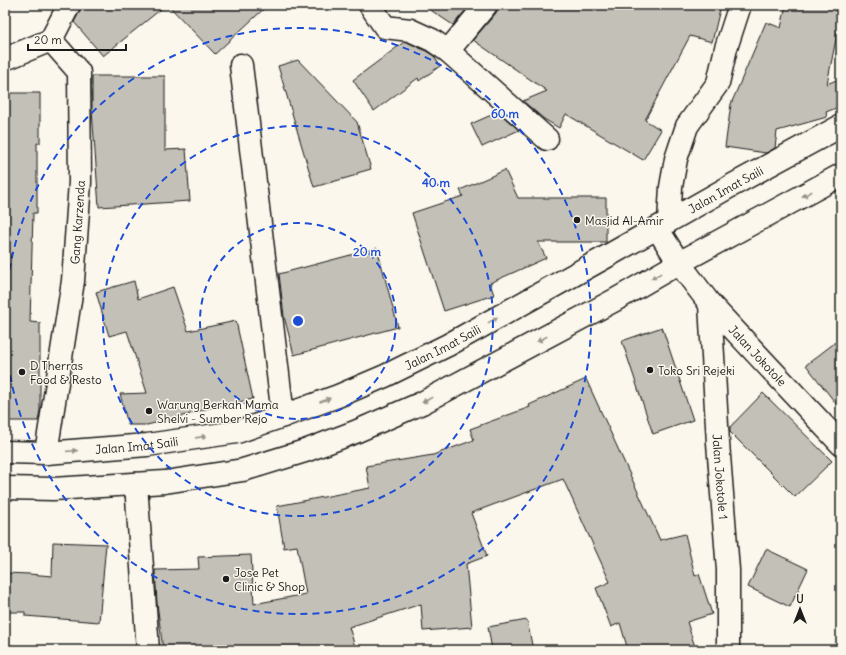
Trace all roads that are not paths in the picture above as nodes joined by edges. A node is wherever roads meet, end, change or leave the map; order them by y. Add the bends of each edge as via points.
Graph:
1 (69, 5) edge
2 (370, 5) edge
3 (486, 5) edge
4 (740, 5) edge
5 (51, 40) junction
6 (448, 51) junction
7 (5, 56) edge
8 (241, 66) dead end
9 (841, 126) edge
10 (547, 139) dead end
11 (841, 176) edge
12 (663, 225) junction
13 (679, 263) junction
14 (710, 304) junction
15 (283, 416) junction
16 (841, 444) edge
17 (5, 452) edge
18 (46, 453) junction
19 (136, 484) junction
20 (5, 488) edge
21 (148, 650) edge
22 (728, 650) edge

1 - 5 main road
2 - 6 main road via 385,27 410,30
3 - 6 main road
4 - 12 main road via 718,83 687,126 676,159
5 - 7 main road via 10,57
5 - 18 main road, Gang Karzenda via 79,72 80,182 73,281
6 - 10 main road
8 - 15 main road
9 - 12 main road, Jalan Imat Saili
11 -> 13 main road
12 - 13 main road, Jalan Jokotole
15 -> 12 main road, Jalan Imat Saili via 385,376 448,345
13 - 14 main road, Jalan Jokotole
13 -> 19 main road via 422,403 354,432 243,470
14 - 16 main road, Jalan Jokotole
14 - 22 main road, Jalan Jokotole 1 via 728,570
18 -> 15 main road, Jalan Imat Saili via 147,445 237,432
17 - 18 main road, Jalan Imat Saili
19 - 20 main road via 53,489
19 - 21 main road

